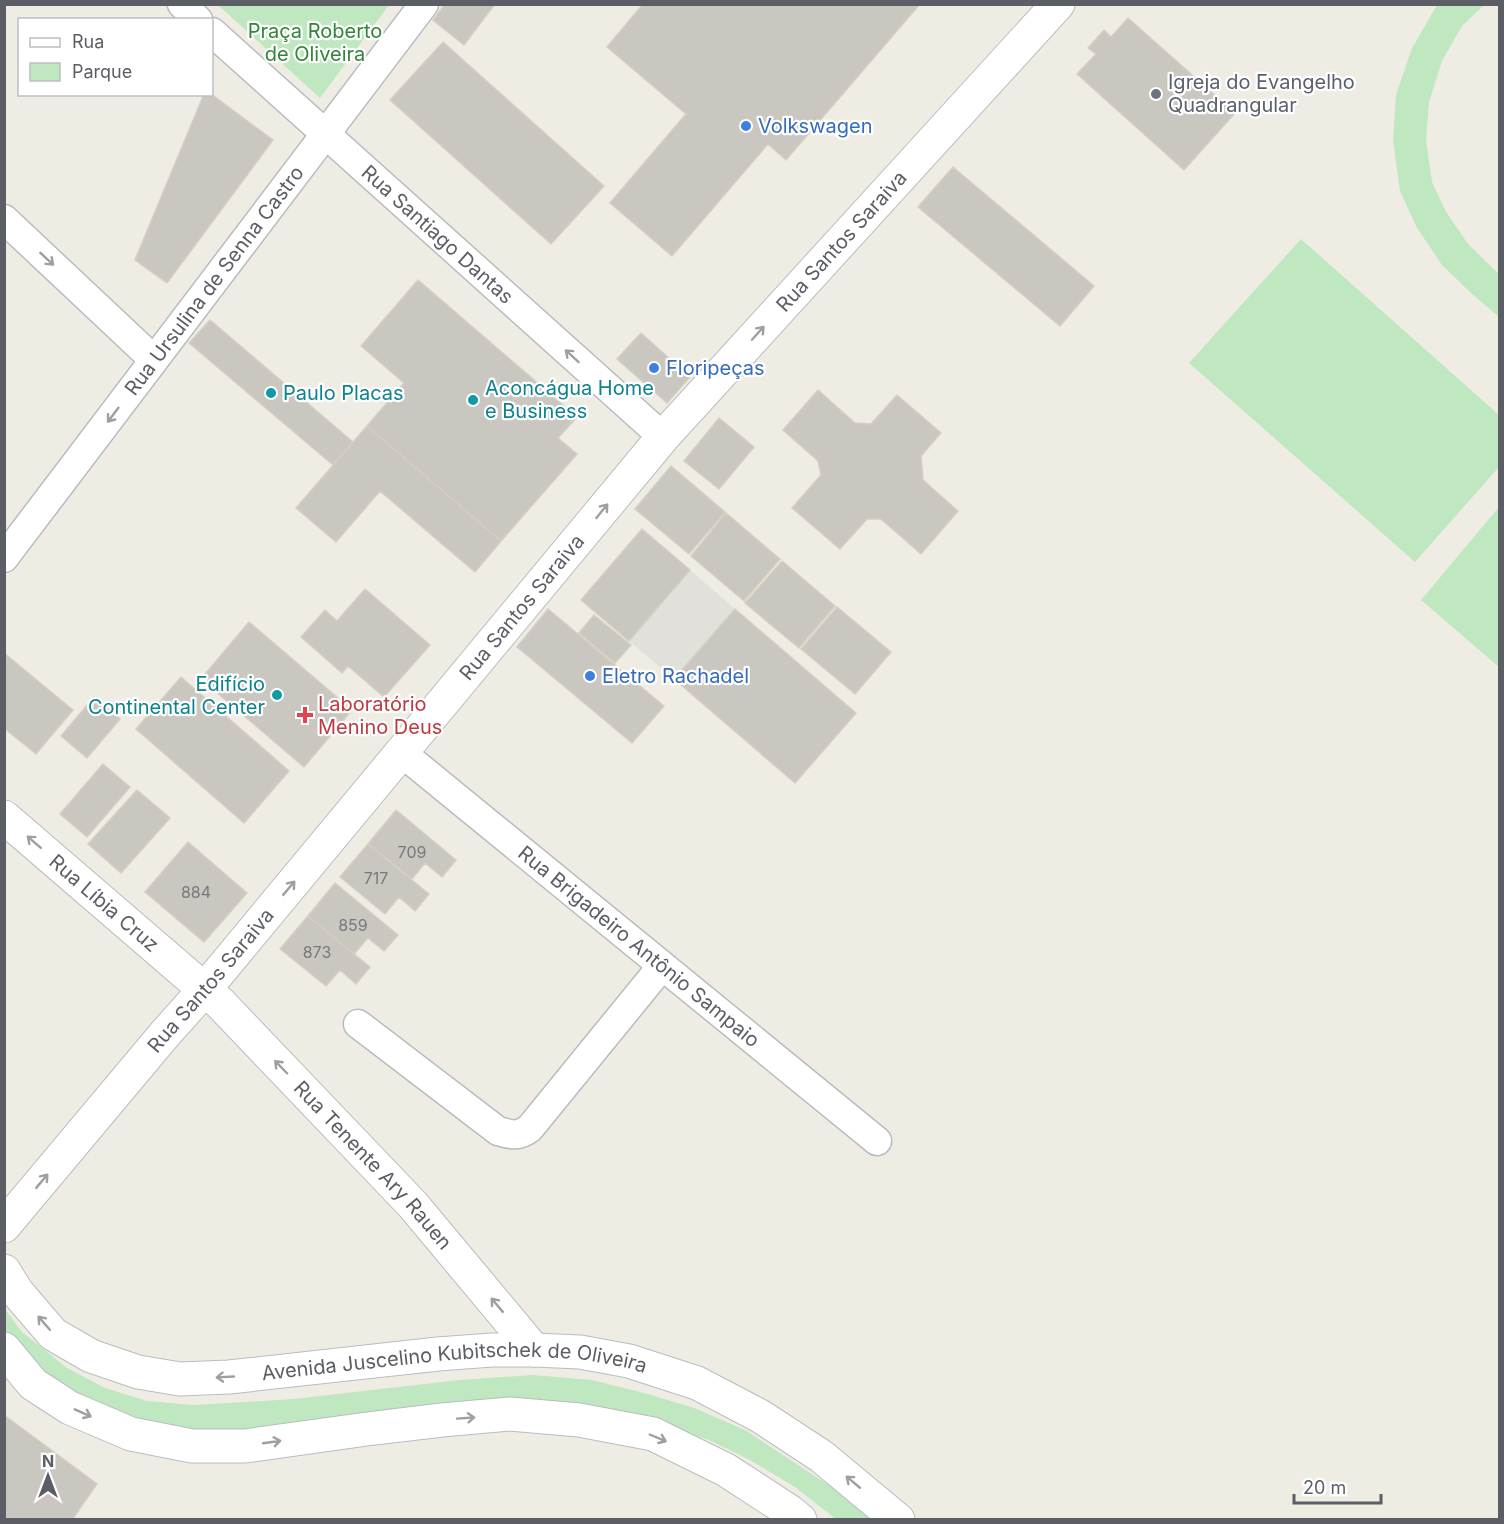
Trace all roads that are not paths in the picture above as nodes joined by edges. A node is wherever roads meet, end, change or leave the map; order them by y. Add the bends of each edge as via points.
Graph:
1 (182, 4) edge
2 (424, 4) edge
3 (1058, 4) edge
4 (196, 18) edge
5 (213, 33) edge
6 (326, 135) junction
7 (4, 219) edge
8 (154, 360) junction
9 (663, 437) junction
10 (4, 558) edge
11 (402, 753) junction
12 (4, 817) edge
13 (662, 966) junction
14 (205, 989) junction
15 (358, 1024) dead end
16 (877, 1141) dead end
17 (4, 1226) edge
18 (4, 1271) edge
19 (4, 1349) edge
20 (534, 1350) junction
21 (19, 1378) edge
22 (800, 1520) edge
23 (898, 1520) edge

1 - 4 street
2 - 6 street, Rua Ursulina de Senna Castro
9 -> 3 main road, Rua Santos Saraiva
5 - 6 street, Rua Santiago Dantas
6 - 8 street, Rua Ursulina de Senna Castro
9 -> 6 street, Rua Santiago Dantas
7 -> 8 street
8 -> 10 street, Rua Ursulina de Senna Castro
11 -> 9 main road, Rua Santos Saraiva
11 - 13 street, Rua Brigadeiro Antônio Sampaio
14 -> 11 main road, Rua Santos Saraiva
14 -> 12 main road, Rua Líbia Cruz
13 - 15 street via 522,1134 498,1131
13 - 16 street, Rua Brigadeiro Antônio Sampaio
17 -> 14 main road, Rua Santos Saraiva
20 -> 14 main road, Rua Tenente Ary Rauen via 413,1205
20 -> 18 main road, Avenida Juscelino Kubitschek de Oliveira via 481,1351 180,1379 138,1372 92,1356 53,1334
19 - 21 main road
23 -> 20 main road, Avenida Juscelino Kubitschek de Oliveira via 821,1456 760,1416 697,1383 628,1361 580,1352
21 -> 22 main road via 70,1408 131,1434 192,1446 245,1446 367,1428 510,1414 579,1420 653,1434 726,1470

